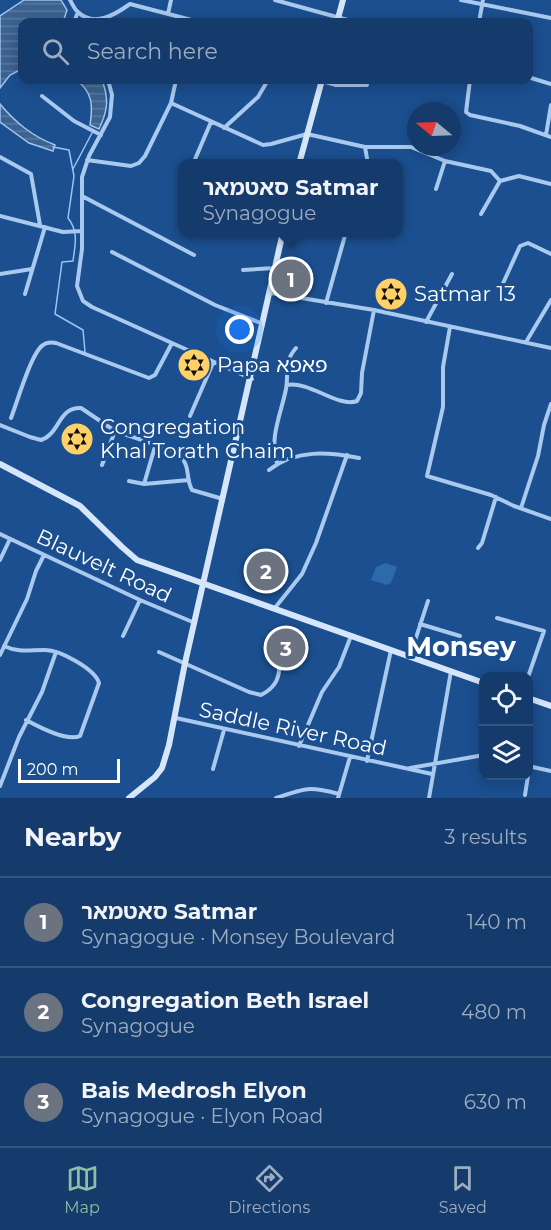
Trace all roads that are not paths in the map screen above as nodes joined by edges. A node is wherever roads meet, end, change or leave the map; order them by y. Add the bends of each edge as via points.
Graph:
1 (70, 0) edge
2 (171, 0) edge
3 (275, 0) edge
4 (343, 0) edge
5 (461, 0) edge
6 (130, 2) edge
7 (482, 2) edge
8 (78, 12) junction
9 (168, 14) junction
10 (76, 18) edge
11 (88, 18) edge
12 (104, 18) edge
13 (181, 18) edge
14 (332, 18) edge
15 (338, 18) edge
16 (480, 18) edge
17 (551, 18) edge
18 (533, 78) edge
19 (109, 84) edge
20 (175, 84) edge
21 (266, 84) edge
22 (321, 84) edge
23 (333, 84) edge
24 (470, 84) edge
25 (551, 84) edge
26 (367, 85) dead end
27 (42, 96) dead end
28 (171, 103) junction
29 (551, 105) edge
30 (211, 122) junction
31 (224, 128) junction
32 (307, 134) junction
33 (101, 135) junction
34 (548, 136) edge
35 (365, 147) junction
36 (0, 157) edge
37 (195, 159) edge
38 (300, 159) edge
39 (367, 159) edge
40 (87, 160) junction
41 (445, 160) junction
42 (500, 181) junction
43 (551, 184) edge
44 (436, 189) dead end
45 (82, 195) junction
46 (481, 214) dead end
47 (0, 216) edge
48 (40, 225) junction
49 (45, 227) junction
50 (82, 231) junction
51 (282, 237) edge
52 (345, 237) edge
53 (112, 252) dead end
54 (551, 254) edge
55 (194, 255) dead end
56 (276, 268) junction
57 (32, 269) junction
58 (243, 270) dead end
59 (0, 274) edge
60 (452, 274) dead end
61 (500, 290) dead end
62 (271, 293) junction
63 (26, 294) dead end
64 (551, 300) edge
65 (326, 303) junction
66 (374, 310) junction
67 (426, 322) junction
68 (264, 325) junction
69 (450, 327) junction
70 (526, 342) junction
71 (172, 343) junction
72 (296, 348) dead end
73 (551, 348) edge
74 (213, 363) junction
75 (252, 379) junction
76 (287, 385) junction
77 (551, 404) edge
78 (190, 416) dead end
79 (11, 418) dead end
80 (0, 425) edge
81 (115, 431) junction
82 (156, 443) junction
83 (346, 455) junction
84 (359, 458) dead end
85 (277, 463) junction
86 (0, 464) edge
87 (102, 465) dead end
88 (269, 470) dead end
89 (189, 480) junction
90 (129, 481) dead end
91 (144, 484) junction
92 (496, 497) junction
93 (224, 499) junction
94 (521, 508) junction
95 (551, 519) edge
96 (0, 534) edge
97 (10, 538) junction
98 (478, 548) dead end
99 (44, 555) junction
100 (0, 560) edge
101 (204, 585) junction
102 (140, 600) junction
103 (428, 601) dead end
104 (274, 609) junction
105 (498, 618) dead end
106 (195, 624) junction
107 (420, 624) junction
108 (351, 635) junction
109 (123, 636) dead end
110 (460, 636) dead end
111 (4, 646) junction
112 (391, 649) junction
113 (56, 652) junction
114 (159, 652) dead end
115 (0, 655) edge
116 (410, 656) junction
117 (185, 663) junction
118 (279, 666) dead end
119 (451, 670) junction
120 (530, 672) edge
121 (479, 681) edge
122 (533, 700) edge
123 (551, 706) edge
124 (176, 718) junction
125 (26, 720) junction
126 (224, 730) junction
127 (299, 746) junction
128 (479, 756) edge
129 (350, 757) junction
130 (367, 761) junction
131 (435, 763) junction
132 (533, 768) edge
133 (213, 769) dead end
134 (404, 769) junction
135 (551, 771) edge
136 (432, 774) junction
137 (527, 780) edge
138 (0, 786) edge
139 (525, 795) dead end
140 (338, 796) edge
141 (129, 798) edge
142 (276, 798) edge
143 (429, 798) edge

1 - 8 street
2 - 9 street
3 - 14 street
4 - 15 street
5 - 7 street
6 - 9 street
6 - 12 street
7 - 16 street
7 - 17 street
8 - 10 street
8 - 11 street
9 - 13 street
18 - 25 street
19 - 33 street via 112,106
20 - 28 street
21 - 31 street via 258,97
22 - 32 street
23 - 26 street
24 - 34 street via 466,112 470,115
27 - 33 street via 74,121
28 - 30 street
28 - 40 street via 140,163 131,166
29 - 34 street
30 - 31 street
30 - 37 street
31 - 32 street via 263,145
32 - 35 street
32 - 38 street
33 - 40 street
35 - 39 street
35 - 41 street via 411,147
36 - 48 street via 32,174
40 - 45 street
41 - 42 street via 491,171
41 - 44 street
42 - 43 street via 519,176
42 - 46 street
45 - 50 street
45 - 55 street
47 - 48 street
48 - 49 street
49 - 50 street via 63,232
49 - 57 street
50 - 71 street via 77,286 83,301
51 - 56 street
52 - 65 street
53 - 68 street via 215,305
54 - 61 street via 528,243 520,246
56 - 58 street
56 - 62 street
57 - 59 street
57 - 63 street
60 - 67 street
62 - 65 street
62 - 68 street
64 - 70 street
65 - 66 street
66 - 67 street
66 - 76 street via 357,401 344,401 302,385
67 - 69 street
68 - 75 street
69 - 70 street
69 - 92 street via 443,367 443,407 427,476
70 - 73 street
71 - 74 street
71 - 79 street via 155,375 148,378 56,343 43,344 33,357
72 - 76 street via 285,370
74 - 75 street
74 - 78 street
75 - 93 street
76 - 85 street via 274,438
77 - 94 street
80 - 81 street via 41,440 53,433 64,414 78,408
81 - 82 street
81 - 87 street
82 - 89 street via 171,448 182,458
82 - 91 street
83 - 84 street
83 - 85 street via 317,453
83 - 104 street via 302,574
85 - 88 street
86 - 101 street via 81,506 137,560
89 - 91 street
89 - 93 street via 194,491
90 - 91 street
92 - 94 street
92 - 98 street
93 - 101 street
94 - 95 street
96 - 97 street, Blauvelt Road
97 - 99 street, Blauvelt Road
97 - 100 street
99 - 102 street, Blauvelt Road
99 - 111 street
101 - 104 street
101 - 106 street
102 - 106 street, Blauvelt Road
102 - 109 street
103 - 107 street
104 - 108 street
105 - 120 street via 544,632
106 - 117 street
107 - 110 street
107 - 116 street
108 - 112 street
108 - 127 street
111 - 113 street via 20,652
111 - 115 street
112 - 116 street
112 - 130 street
113 - 125 street via 42,692
113 - 125 street via 77,662 99,683 82,732 70,738
114 - 117 street
116 - 119 street
117 - 118 street via 261,694 273,687
117 - 124 street
119 - 121 street
119 - 131 street
122 - 123 street
124 - 126 street, Saddle River Road
124 - 141 street via 162,768
125 - 138 street
126 - 127 street, Saddle River Road
126 - 133 street
127 - 129 street, Saddle River Road
128 - 131 street, Saddle River Road
129 - 130 street, Saddle River Road
129 - 140 street
130 - 134 street, Saddle River Road
131 - 134 street, Saddle River Road
131 - 136 street
132 - 135 street
134 - 136 street, Saddle River Road
136 - 143 street
137 - 139 street
140 - 142 street via 313,788

